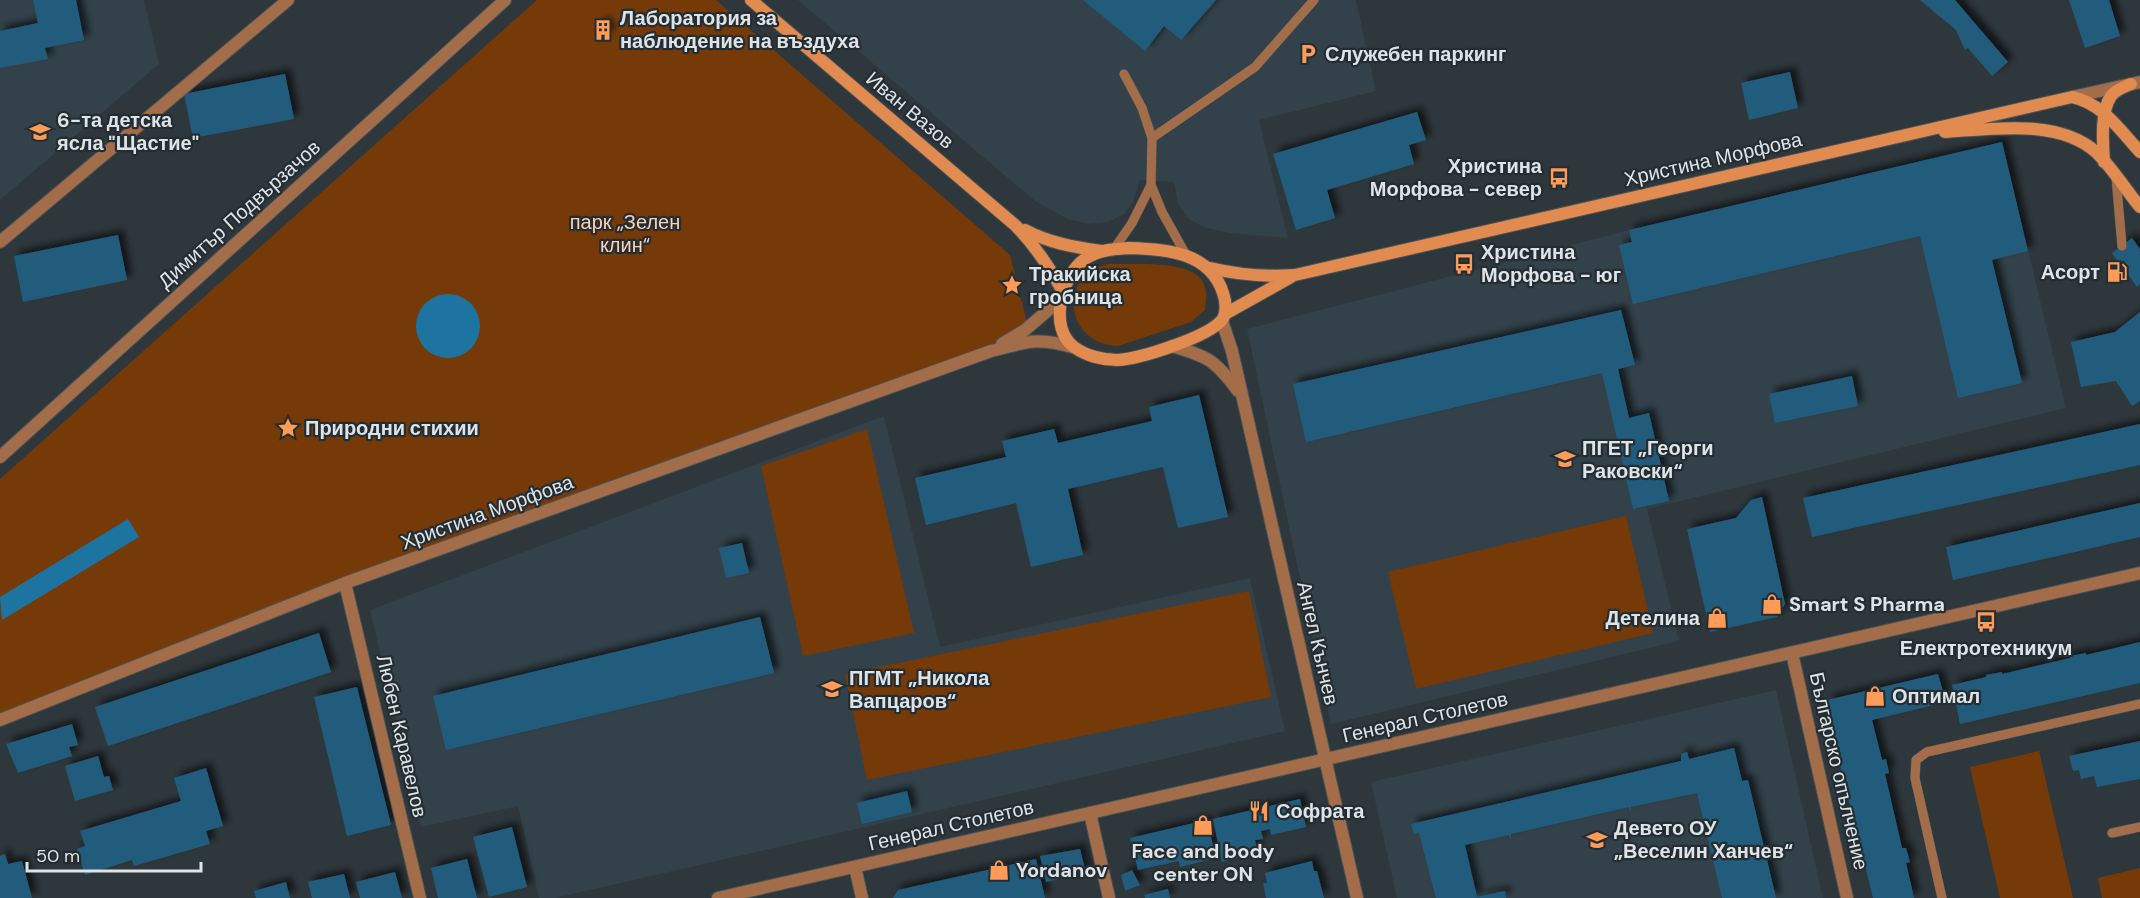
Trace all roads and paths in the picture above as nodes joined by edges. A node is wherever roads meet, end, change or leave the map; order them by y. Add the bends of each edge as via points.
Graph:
1 (288, 0) edge
2 (505, 0) edge
3 (752, 0) edge
4 (1314, 0) edge
5 (1124, 74) dead end
6 (2135, 83) edge
7 (2072, 97) junction
8 (2105, 114) junction
9 (1908, 135) junction
10 (1152, 138) junction
11 (2140, 152) edge
12 (2104, 162) junction
13 (2116, 177) junction
14 (1151, 186) junction
15 (2140, 207) edge
16 (1016, 226) junction
17 (0, 242) edge
18 (2122, 246) dead end
19 (1107, 250) junction
20 (1186, 255) junction
21 (1210, 268) junction
22 (1295, 275) junction
23 (1061, 295) junction
24 (1223, 317) junction
25 (1172, 346) junction
26 (1072, 347) junction
27 (991, 351) junction
28 (1241, 396) junction
29 (0, 457) edge
30 (2140, 573) edge
31 (345, 583) junction
32 (1792, 653) junction
33 (2140, 704) edge
34 (0, 720) edge
35 (1325, 760) junction
36 (1090, 813) junction
37 (2140, 826) edge
38 (2112, 833) dead end
39 (855, 867) junction
40 (420, 898) edge
41 (718, 898) edge
42 (862, 898) edge
43 (1109, 898) edge
44 (1357, 898) edge
45 (1847, 898) edge
46 (1942, 898) edge

1 - 17 street
2 - 29 street, Димитър Подвързачов
3 - 16 main road, Иван Вазов
4 - 10 lane via 1255,67
5 - 10 lane
6 - 7 street, Христина Морфова
6 - 8 main road via 2111,96
7 - 8 main road
7 - 9 main road, Христина Морфова
8 - 11 main road
8 - 12 main road
9 - 12 main road via 2032,129 2078,140
9 - 22 main road, Христина Морфова
10 - 14 lane
12 - 13 main road
13 - 15 main road
13 - 18 lane
14 - 19 lane via 1132,223
14 - 20 lane
16 - 19 main road, Иван Вазов via 1064,246
16 - 23 main road, Иван Вазов via 1049,265
19 - 20 main road via 1149,248
19 - 23 main road via 1085,260 1072,272
20 - 21 main road
21 - 22 main road, Христина Морфова via 1239,275
21 - 24 main road via 1225,299
22 - 24 main road, Христина Морфова
23 - 26 main road via 1061,322
23 - 27 street, Христина Морфова via 1025,330
24 - 25 main road via 1201,334
24 - 28 street, Ангел Кънчев
25 - 26 main road via 1118,360 1100,359
25 - 28 street, Ангел Кънчев via 1200,354 1220,367
26 - 27 street, Христина Морфова via 1030,341
27 - 31 street, Христина Морфова
28 - 35 street, Ангел Кънчев
30 - 32 street, Генерал Столетов
31 - 34 street, Христина Морфова
31 - 40 street, Любен Каравелов
32 - 35 street, Генерал Столетов
32 - 45 street, Българско опълчение
33 - 46 lane via 1927,752 1916,760 1915,778
35 - 36 street, Генерал Столетов
35 - 44 street, Ангел Кънчев
36 - 39 street, Генерал Столетов
36 - 43 street
37 - 38 lane
39 - 41 street, Генерал Столетов
39 - 42 street

